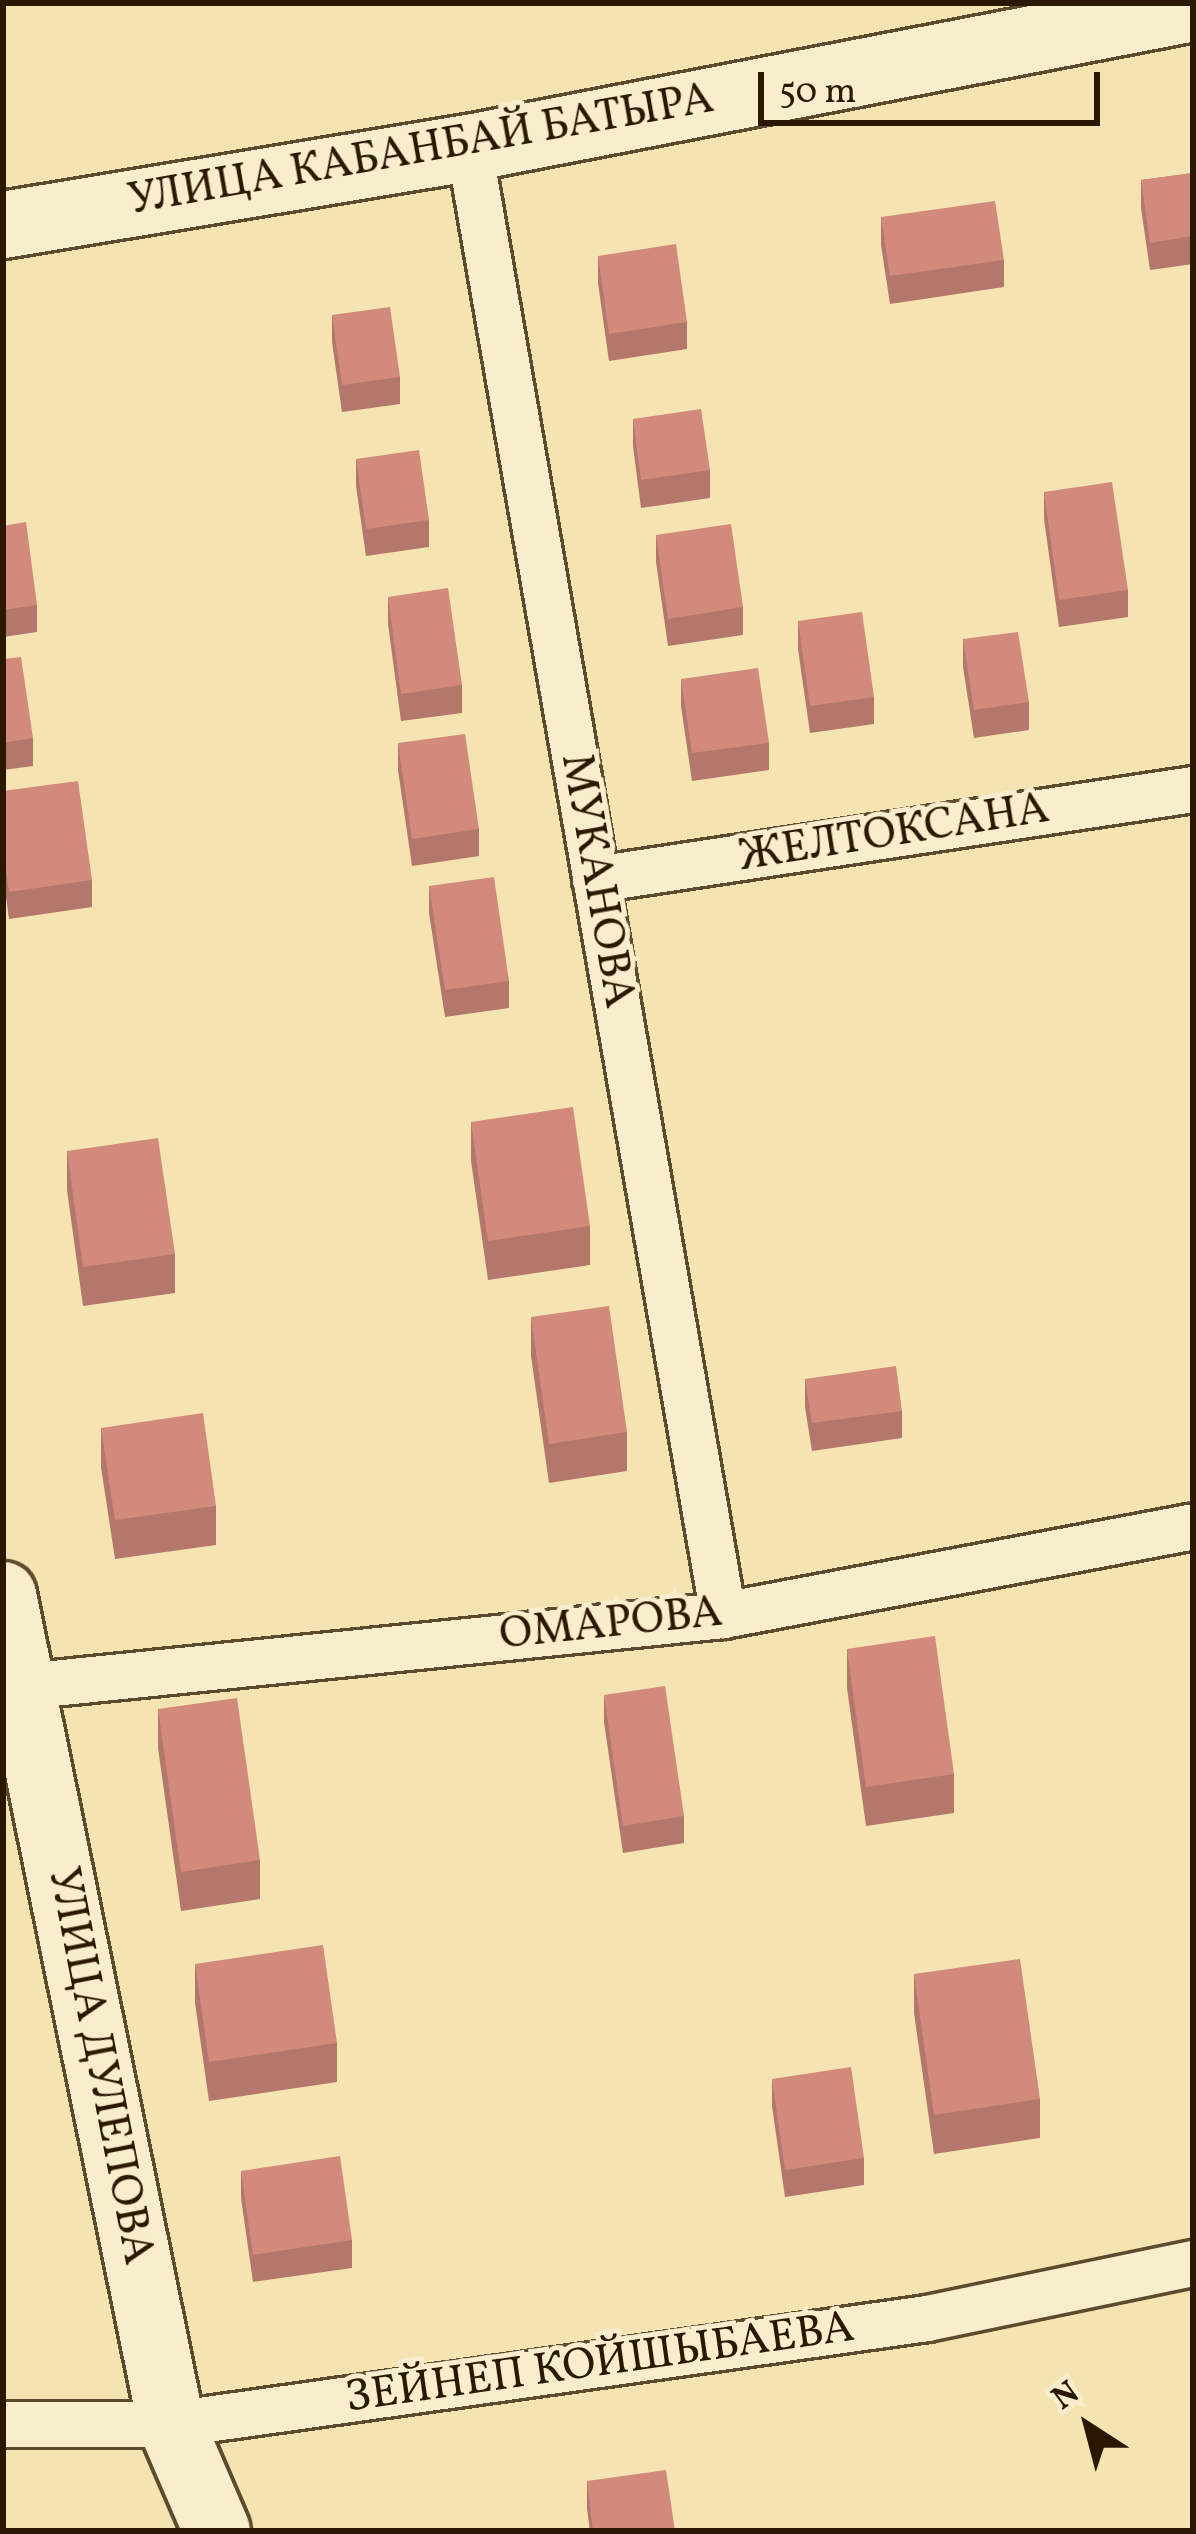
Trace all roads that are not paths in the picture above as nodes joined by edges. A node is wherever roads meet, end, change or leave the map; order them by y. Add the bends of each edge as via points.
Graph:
1 (1193, 8) edge
2 (469, 148) junction
3 (3, 225) edge
4 (1193, 789) edge
5 (595, 879) junction
6 (1193, 1526) edge
7 (3, 1595) edge
8 (723, 1615) junction
9 (23, 1685) junction
10 (1193, 2263) edge
11 (3, 2424) edge
12 (171, 2424) junction
13 (218, 2531) edge

1 - 2 street, УЛИЦА КАБАНБАЙ БАТЫРА
2 - 3 street, УЛИЦА КАБАНБАЙ БАТЫРА
2 - 5 street, МУКАНОВА
4 - 5 street, ЖЕЛТОКСАНА
5 - 8 street, МУКАНОВА
6 - 8 street, ОМАРОВА
7 - 9 street, УЛИЦА ДУЛЕПОВА
8 - 9 street, ОМАРОВА
9 - 12 street, УЛИЦА ДУЛЕПОВА
10 - 12 street, ЗЕЙНЕП КОЙШЫБАЕВА via 927,2318
11 - 12 street, ЗЕЙНЕП КОЙШЫБАЕВА
12 - 13 street, УЛИЦА ДУЛЕПОВА

